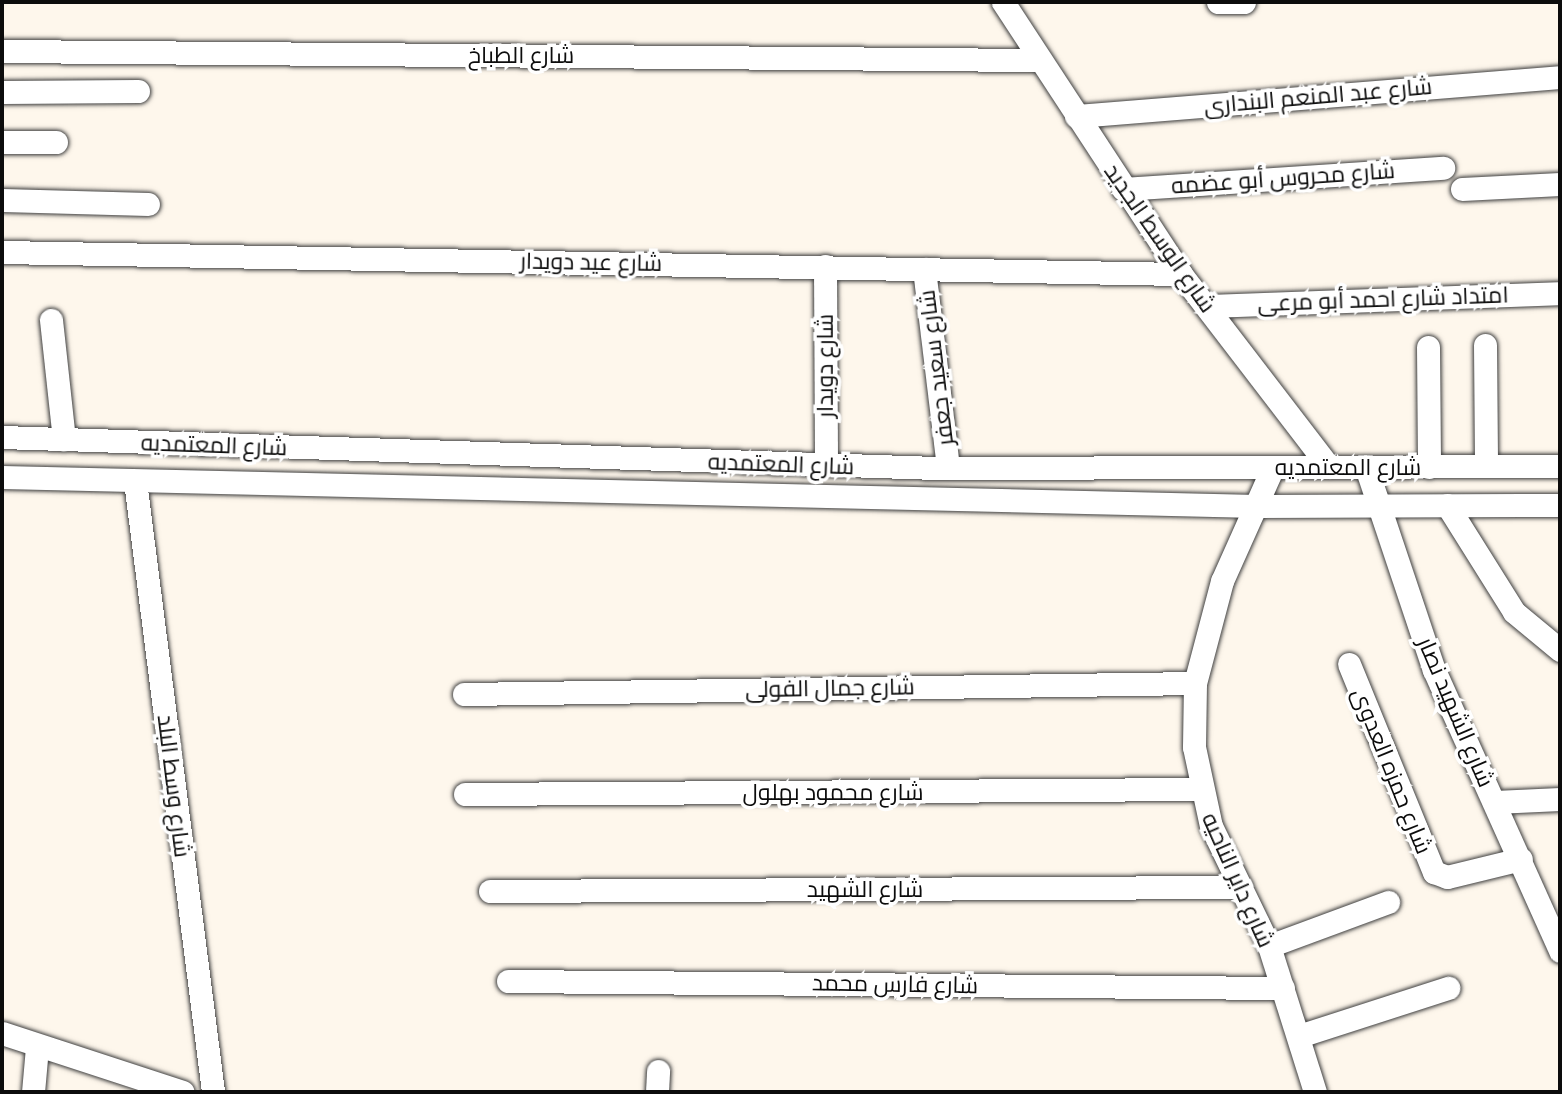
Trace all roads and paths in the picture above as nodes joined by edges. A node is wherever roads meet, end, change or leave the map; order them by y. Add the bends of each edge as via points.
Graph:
1 (1003, 2) edge
2 (1218, 2) edge
3 (1244, 2) edge
4 (2, 51) edge
5 (1041, 60) junction
6 (1560, 77) edge
7 (2, 92) edge
8 (138, 92) dead end
9 (1076, 116) junction
10 (2, 142) edge
11 (57, 142) dead end
12 (1443, 168) dead end
13 (1560, 184) edge
14 (1123, 188) junction
15 (1462, 188) dead end
16 (2, 200) edge
17 (148, 204) dead end
18 (2, 252) edge
19 (825, 266) junction
20 (924, 269) junction
21 (1181, 274) junction
22 (1560, 293) edge
23 (1207, 306) junction
24 (51, 320) dead end
25 (1485, 345) dead end
26 (1428, 347) dead end
27 (2, 437) edge
28 (64, 439) junction
29 (825, 465) junction
30 (1486, 466) junction
31 (1560, 466) edge
32 (1273, 467) junction
33 (1329, 467) junction
34 (1366, 467) junction
35 (1429, 467) junction
36 (942, 468) junction
37 (2, 477) edge
38 (135, 481) junction
39 (935, 498) junction
40 (1379, 503) junction
41 (1447, 505) junction
42 (1560, 505) edge
43 (1257, 506) junction
44 (1560, 650) edge
45 (1349, 664) dead end
46 (1195, 683) junction
47 (464, 694) dead end
48 (1200, 789) junction
49 (465, 794) dead end
50 (1560, 799) edge
51 (1495, 802) junction
52 (1521, 859) junction
53 (1241, 887) junction
54 (490, 891) dead end
55 (1388, 902) dead end
56 (1553, 911) edge
57 (1269, 946) junction
58 (1560, 951) edge
59 (508, 981) dead end
60 (1283, 988) junction
61 (1448, 988) dead end
62 (2, 1033) edge
63 (1299, 1036) junction
64 (37, 1047) junction
65 (132, 1084) edge
66 (33, 1092) edge
67 (183, 1092) edge
68 (213, 1092) edge
69 (1315, 1092) edge

1 - 5 street, شارع الوسط الجديد
2 - 3 street
4 - 5 street, شارع الطباخ
5 - 9 street, شارع الوسط الجديد
6 - 9 street, شارع عبد المنعم البندارى
7 - 8 street
9 - 14 street, شارع الوسط الجديد
10 - 11 street
12 - 14 street, شارع محروس أبو عضمه
13 - 15 street
14 - 21 street, شارع الوسط الجديد
16 - 17 street
18 - 19 street, شارع عيد دويدار
19 - 20 street, شارع عيد دويدار
19 - 29 street, شارع دويدار
20 - 21 street, شارع عيد دويدار
20 - 36 street, شارع سعيد جعفر
21 - 23 street, شارع الوسط الجديد
22 - 23 street, امتداد شارع احمد أبو مرعى
23 - 33 street, شارع الوسط الجديد
24 - 28 street
25 - 30 street
26 - 35 street
27 - 28 street, شارع المعتمديه
28 - 29 street, شارع المعتمديه
29 - 36 street, شارع المعتمديه
30 - 31 street, شارع المعتمديه
30 - 35 street, شارع المعتمديه
32 - 33 street, شارع المعتمديه
32 - 36 street, شارع المعتمديه
32 - 43 street, شارع داير الناحيه
33 - 34 street, شارع المعتمديه
34 - 35 street, شارع المعتمديه
34 - 40 street, شارع الشهيد نصار
36 - 39 street, شارع سعيد جعفر
37 - 38 street, شارع المعتمديه
38 - 39 street, شارع المعتمديه
38 - 68 street, شارع وسط البلد
39 - 43 street, شارع المعتمديه
40 - 41 street, شارع المعتمديه
40 - 43 street, شارع المعتمديه
40 - 51 street, شارع الشهيد نصار via 1434,670
41 - 42 street, شارع المعتمديه
41 - 44 street via 1514,612
43 - 46 street, شارع داير الناحيه via 1222,581
45 - 52 street, شارع حمزه العدوى via 1431,869 1447,877
46 - 47 street, شارع جمال الفولى
46 - 48 street, شارع داير الناحيه via 1194,747
48 - 49 street, شارع محمود بهلول
48 - 53 street, شارع داير الناحيه
50 - 51 street
51 - 52 street, شارع الشهيد نصار
52 - 56 street, شارع الشهيد نصار
53 - 54 street, شارع الشهيد
53 - 57 street, شارع داير الناحيه
55 - 57 street
56 - 58 street, شارع الشهيد نصار
57 - 60 street, شارع داير الناحيه
59 - 60 street, شارع فارس محمد
60 - 63 street, شارع داير الناحيه
61 - 63 street
62 - 64 street
63 - 69 street, شارع داير الناحيه
64 - 65 street
64 - 66 street
65 - 67 street

